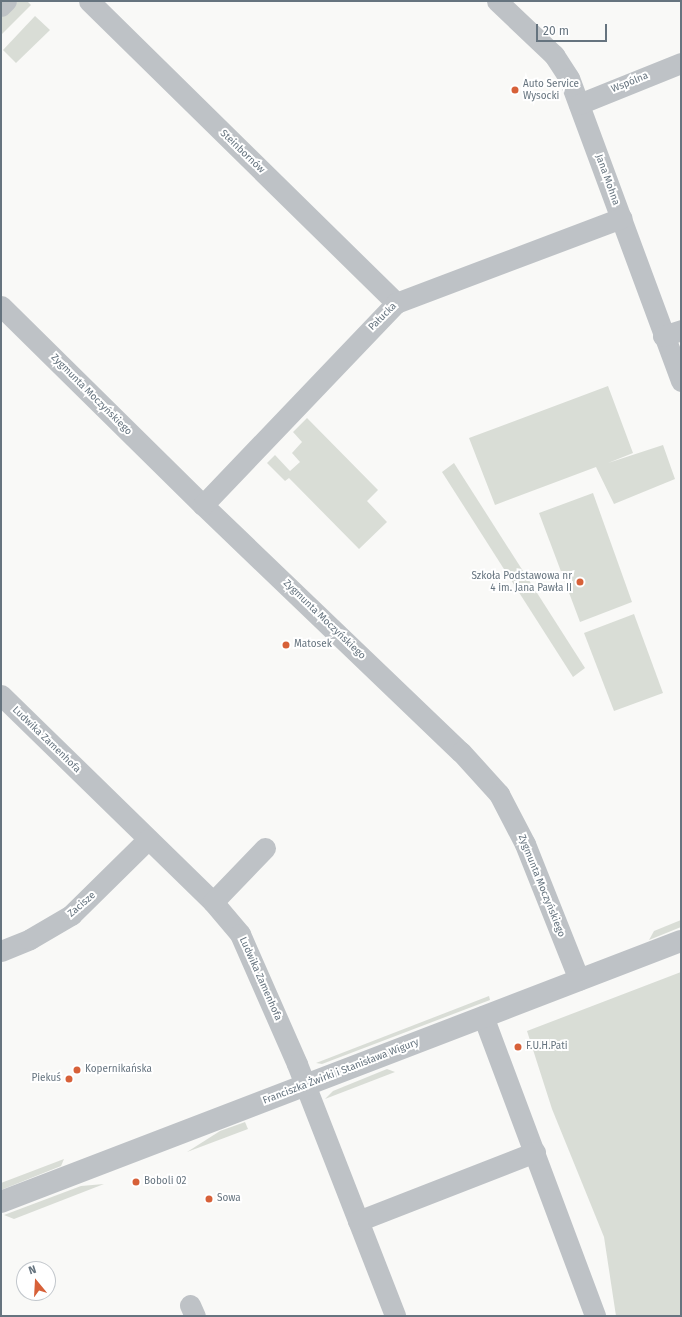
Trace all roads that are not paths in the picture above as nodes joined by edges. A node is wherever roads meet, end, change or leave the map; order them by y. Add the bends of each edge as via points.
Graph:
1 (6, 1) edge
2 (89, 1) edge
3 (497, 1) edge
4 (1, 6) edge
5 (681, 63) edge
6 (580, 104) junction
7 (621, 218) junction
8 (396, 303) junction
9 (1, 306) edge
10 (672, 333) edge
11 (681, 382) edge
12 (203, 505) junction
13 (1, 695) edge
14 (148, 839) junction
15 (266, 848) dead end
16 (213, 902) junction
17 (681, 941) edge
18 (1, 951) edge
19 (579, 980) junction
20 (483, 1016) junction
21 (305, 1086) junction
22 (535, 1152) junction
23 (1, 1202) edge
24 (358, 1221) junction
25 (395, 1316) edge
26 (595, 1316) edge

1 - 4 street
2 - 8 street, Steinbornów
3 - 6 street, Jana Mohna via 554,55 569,78
5 - 6 street, Wspólna
6 - 7 street, Jana Mohna
7 - 8 street, Pałucka
7 - 10 street, Jana Mohna
8 - 12 street, Pałucka
9 - 12 street, Zygmunta Moczyńskiego
10 - 11 street, Jana Mohna
12 - 19 street, Zygmunta Moczyńskiego via 455,746 499,794 525,844
13 - 14 street, Ludwika Zamenhofa
14 - 16 street, Ludwika Zamenhofa
14 - 18 street, Zacisze via 71,915 30,939
15 - 16 street
16 - 21 street, Ludwika Zamenhofa via 231,922 249,951
17 - 19 street, Franciszka Żwirki i Stanisława Wigury
19 - 20 street, Franciszka Żwirki i Stanisława Wigury
20 - 21 street, Franciszka Żwirki i Stanisława Wigury
20 - 22 street
21 - 23 street, Franciszka Żwirki i Stanisława Wigury
21 - 24 street, Ludwika Zamenhofa
22 - 24 street
22 - 26 street
24 - 25 street, Ludwika Zamenhofa

